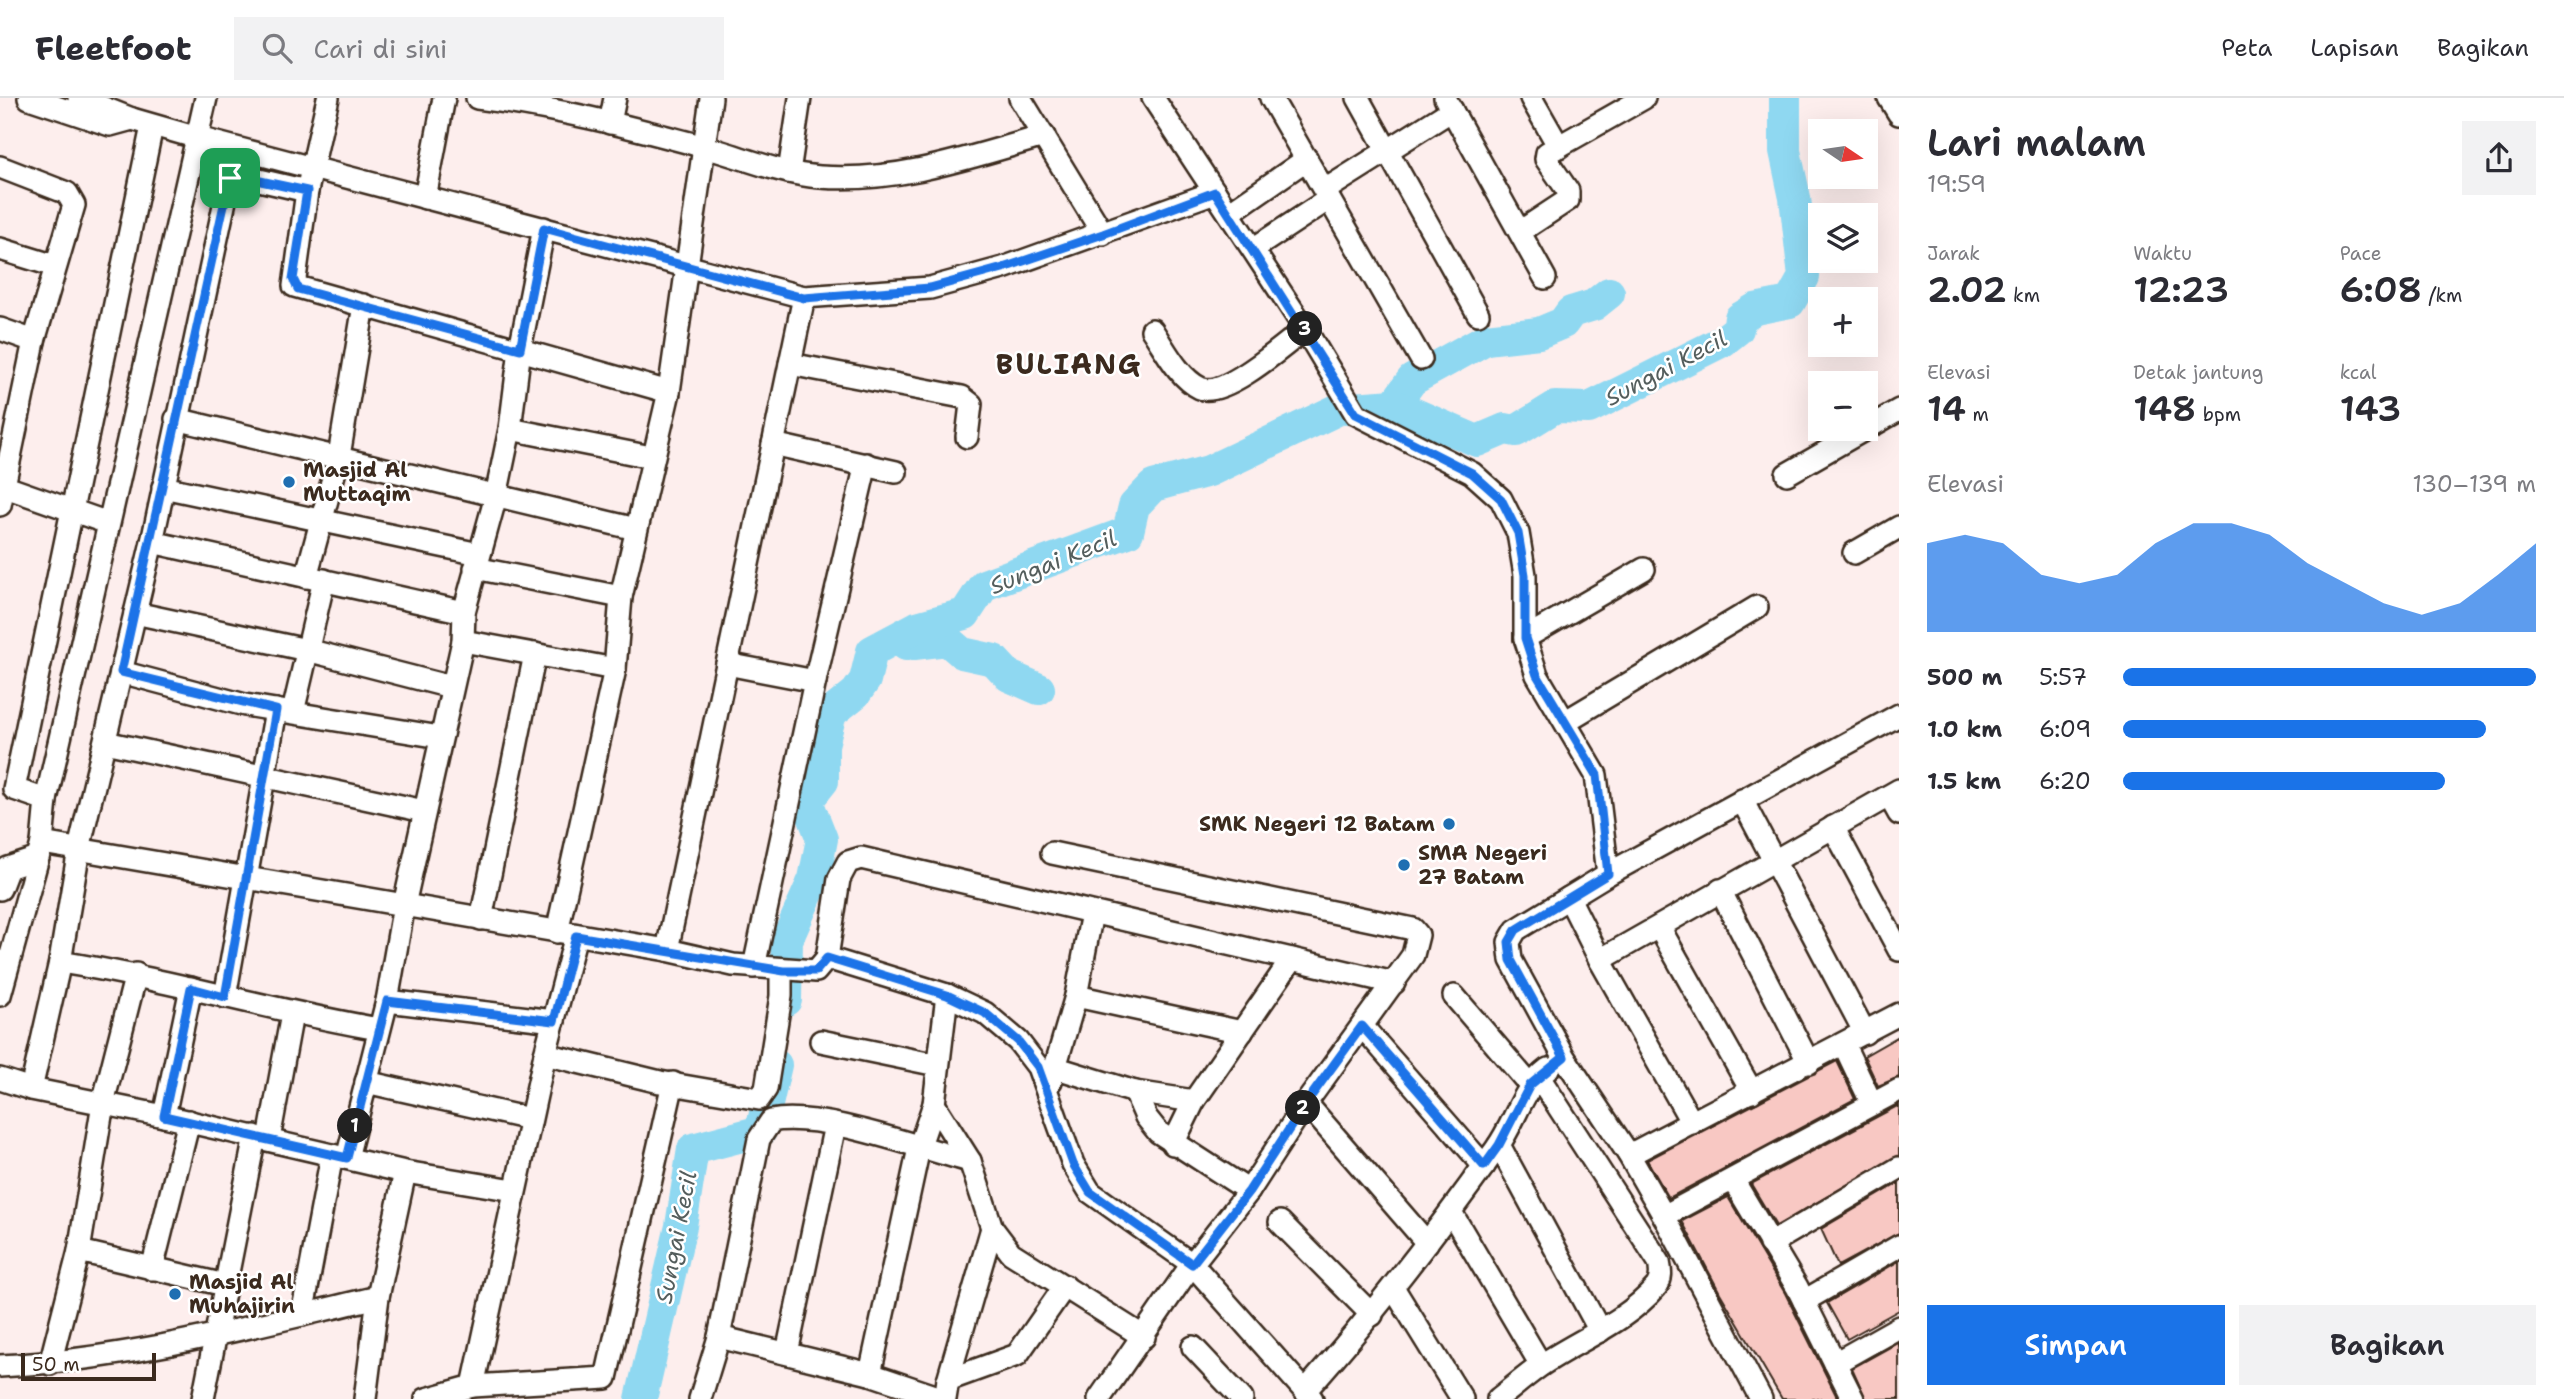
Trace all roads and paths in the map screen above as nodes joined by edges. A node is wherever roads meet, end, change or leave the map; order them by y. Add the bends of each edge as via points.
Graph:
1 (29, 98) edge
2 (206, 98) edge
3 (328, 98) edge
4 (444, 98) edge
5 (477, 98) edge
6 (615, 98) edge
7 (711, 98) edge
8 (800, 98) edge
9 (1020, 98) edge
10 (1153, 98) edge
11 (1271, 98) edge
12 (1358, 98) edge
13 (1531, 98) edge
14 (1644, 98) edge
15 (1889, 98) edge
16 (89, 100) edge
17 (534, 101) edge
18 (1448, 104) edge
19 (1618, 105) edge
20 (1899, 114) edge
21 (142, 122) junction
22 (610, 123) junction
23 (1044, 136) junction
24 (198, 138) junction
25 (704, 146) junction
26 (1559, 147) junction
27 (1388, 148) junction
28 (1307, 159) junction
29 (0, 167) edge
30 (312, 169) junction
31 (789, 172) junction
32 (307, 191) junction
33 (1215, 192) junction
34 (1327, 195) junction
35 (425, 198) junction
36 (1229, 213) junction
37 (544, 228) junction
38 (1521, 231) junction
39 (1103, 234) junction
40 (0, 249) edge
41 (1253, 249) junction
42 (55, 266) junction
43 (687, 267) junction
44 (1545, 278) dead end
45 (804, 298) junction
46 (364, 305) junction
47 (1479, 314) dead end
48 (0, 329) edge
49 (1305, 329) junction
50 (1152, 330) dead end
51 (34, 341) junction
52 (520, 349) junction
53 (1421, 359) dead end
54 (790, 363) junction
55 (669, 393) junction
56 (1899, 410) edge
57 (176, 419) junction
58 (510, 429) junction
59 (967, 437) dead end
60 (773, 444) junction
61 (5, 447) edge
62 (339, 456) junction
63 (651, 457) junction
64 (866, 464) junction
65 (896, 472) dead end
66 (1787, 474) dead end
67 (163, 486) junction
68 (1, 492) edge
69 (496, 496) junction
70 (71, 511) junction
71 (322, 520) junction
72 (108, 523) junction
73 (1899, 527) edge
74 (636, 529) junction
75 (152, 542) junction
76 (1854, 553) dead end
77 (477, 561) junction
78 (1644, 569) dead end
79 (315, 578) junction
80 (621, 597) junction
81 (1757, 607) dead end
82 (464, 612) junction
83 (135, 613) junction
84 (1525, 638) junction
85 (463, 641) junction
86 (307, 650) junction
87 (535, 654) junction
88 (727, 664) junction
89 (615, 669) junction
90 (121, 672) junction
91 (815, 681) junction
92 (451, 687) junction
93 (284, 711) junction
94 (1899, 715) edge
95 (1566, 721) junction
96 (440, 737) junction
97 (105, 742) junction
98 (264, 777) junction
99 (7, 787) edge
100 (46, 800) junction
101 (1742, 800) junction
102 (1896, 800) edge
103 (424, 811) junction
104 (1833, 827) junction
105 (79, 849) junction
106 (40, 851) junction
107 (1052, 853) dead end
108 (1775, 860) junction
109 (1608, 874) junction
110 (245, 879) junction
111 (0, 889) edge
112 (1720, 890) junction
113 (1569, 898) junction
114 (404, 905) junction
115 (1092, 913) junction
116 (481, 919) junction
117 (1659, 927) junction
118 (566, 934) junction
119 (667, 950) junction
120 (1899, 950) edge
121 (1292, 959) junction
122 (1600, 960) junction
123 (60, 962) junction
124 (821, 965) junction
125 (754, 967) junction
126 (782, 971) junction
127 (135, 974) junction
128 (1394, 983) junction
129 (191, 988) junction
130 (0, 995) edge
131 (947, 995) junction
132 (1076, 996) junction
133 (1454, 996) dead end
134 (225, 997) junction
135 (387, 1001) junction
136 (292, 1014) junction
137 (1899, 1014) edge
138 (554, 1021) junction
139 (1362, 1026) junction
140 (379, 1029) junction
141 (1242, 1032) junction
142 (1865, 1033) junction
143 (821, 1041) dead end
144 (1844, 1045) junction
145 (545, 1054) junction
146 (1809, 1063) junction
147 (937, 1065) junction
148 (1057, 1068) junction
149 (1548, 1070) junction
150 (0, 1079) edge
151 (366, 1082) junction
152 (673, 1083) junction
153 (1048, 1088) junction
154 (31, 1089) junction
155 (1899, 1090) edge
156 (1135, 1092) junction
157 (1752, 1092) junction
158 (1194, 1101) junction
159 (103, 1103) junction
160 (1306, 1103) junction
161 (934, 1104) junction
162 (1872, 1104) junction
163 (164, 1116) junction
164 (530, 1119) junction
165 (189, 1121) junction
166 (1692, 1123) junction
167 (835, 1125) junction
168 (262, 1138) junction
169 (1173, 1144) junction
170 (1499, 1145) junction
171 (919, 1148) junction
172 (1629, 1155) junction
173 (340, 1156) junction
174 (970, 1161) junction
175 (1484, 1166) junction
176 (1899, 1168) edge
177 (405, 1172) junction
178 (1733, 1180) junction
179 (514, 1190) junction
180 (1249, 1191) junction
181 (1451, 1212) junction
182 (1664, 1216) junction
183 (1280, 1222) dead end
184 (992, 1228) junction
185 (1427, 1243) junction
186 (1770, 1244) junction
187 (1899, 1246) edge
188 (79, 1251) junction
189 (1192, 1264) junction
190 (152, 1269) junction
191 (225, 1285) junction
192 (1065, 1286) junction
193 (1394, 1289) junction
194 (378, 1297) junction
195 (1804, 1301) junction
196 (302, 1315) junction
197 (1372, 1315) junction
198 (1899, 1327) edge
199 (1600, 1331) junction
200 (214, 1337) junction
201 (719, 1337) junction
202 (1144, 1337) junction
203 (1192, 1347) dead end
204 (787, 1353) junction
205 (1835, 1363) junction
206 (50, 1364) junction
207 (1541, 1365) junction
208 (0, 1366) edge
209 (870, 1374) junction
210 (473, 1386) junction
211 (945, 1394) edge
212 (1309, 1394) edge
213 (203, 1399) edge
214 (365, 1399) edge
215 (426, 1399) edge
216 (700, 1399) edge
217 (1099, 1399) edge
218 (1242, 1399) edge
219 (1462, 1399) edge
220 (1498, 1399) edge
221 (1761, 1399) edge
222 (1853, 1399) edge

1 - 21 street via 110,125
2 - 24 street
3 - 30 street
4 - 35 street
5 - 17 street
6 - 22 street
7 - 25 street
8 - 31 street
9 - 23 street
10 - 33 street
11 - 28 street
12 - 27 street
13 - 26 street
14 - 19 street
15 - 20 street
16 - 21 street
17 - 22 street
18 - 27 street
18 - 38 street
19 - 26 street
21 - 24 street
21 - 70 street
22 - 25 street
23 - 31 street via 917,172 821,177
23 - 39 street
24 - 30 street
24 - 72 street
25 - 31 street
25 - 43 street
26 - 38 street via 1547,153 1546,159 1568,191 1568,200
27 - 34 street
27 - 47 street
28 - 34 street
28 - 36 street
29 - 42 street via 71,198 74,205
30 - 32 street
30 - 35 street
32 - 46 street via 294,286
32 - 57 street via 237,175 230,178
33 - 36 street
33 - 39 street
34 - 41 street
34 - 53 street
35 - 37 street
36 - 41 street
37 - 43 street
37 - 52 street
38 - 44 street
39 - 45 street via 930,288
40 - 42 street
41 - 49 street
42 - 51 street
43 - 45 street
43 - 55 street
45 - 54 street
46 - 52 street
46 - 62 street
48 - 51 street
49 - 50 street via 1250,370 1213,390 1202,389 1188,379
49 - 84 street via 1356,414 1472,473 1501,499 1518,533 1525,575
51 - 61 street
52 - 55 street
52 - 58 street
54 - 59 street via 962,397 972,411
54 - 60 street
55 - 63 street
56 - 66 street
57 - 62 street
57 - 67 street
58 - 63 street
58 - 69 street
60 - 64 street
60 - 88 street
61 - 68 street
62 - 69 street
62 - 71 street
63 - 74 street
64 - 65 street
64 - 91 street
67 - 71 street
67 - 75 street
68 - 70 street
69 - 74 street
69 - 77 street
70 - 72 street
70 - 99 street
71 - 77 street
71 - 79 street
72 - 100 street
73 - 76 street
74 - 80 street
75 - 79 street
75 - 83 street
77 - 80 street
77 - 82 street
78 - 84 street
79 - 82 street
79 - 86 street
80 - 89 street
81 - 95 street
82 - 85 street
83 - 86 street
83 - 90 street
84 - 95 street via 1537,675
85 - 87 street
85 - 92 street
86 - 92 street
86 - 93 street
87 - 89 street
87 - 116 street
88 - 91 street
88 - 119 street
89 - 118 street
90 - 93 street
90 - 97 street
91 - 125 street
92 - 96 street
93 - 96 street
93 - 98 street
94 - 101 street
95 - 109 street via 1597,775
96 - 103 street
97 - 98 street
97 - 105 street
98 - 103 street
98 - 110 street
99 - 100 street
100 - 106 street
101 - 108 street
101 - 109 street
102 - 104 street
103 - 114 street
104 - 108 street
104 - 120 street
105 - 106 street
105 - 110 street
105 - 123 street
106 - 111 street via 8,868
106 - 130 street
107 - 128 street via 1413,929 1418,934 1413,955
108 - 112 street
108 - 142 street
109 - 113 street
110 - 114 street
110 - 134 street
112 - 117 street
112 - 146 street
113 - 122 street
113 - 149 street via 1516,930 1509,942
114 - 116 street
114 - 135 street
115 - 121 street
115 - 124 street via 854,859 839,879
115 - 132 street
116 - 118 street
117 - 122 street
117 - 157 street
118 - 119 street
118 - 138 street
119 - 125 street
121 - 128 street
121 - 141 street
122 - 166 street
123 - 127 street
123 - 154 street
124 - 126 street
124 - 131 street
125 - 126 street
126 - 152 street via 762,1097 754,1101
127 - 129 street
127 - 159 street
128 - 139 street
129 - 134 street
129 - 163 street
131 - 147 street
131 - 153 street via 985,1013 1018,1041
132 - 141 street
132 - 148 street
133 - 149 street
134 - 136 street
135 - 138 street
135 - 140 street
136 - 140 street
136 - 168 street
137 - 142 street
138 - 145 street
139 - 160 street
139 - 175 street
140 - 151 street
141 - 158 street
142 - 144 street
143 - 147 street
144 - 146 street
144 - 162 street
145 - 152 street
145 - 164 street
146 - 157 street
147 - 161 street
148 - 153 street
148 - 156 street
149 - 170 street
149 - 172 street
149 - 199 street via 1659,1262 1655,1288
150 - 154 street
151 - 164 street
151 - 173 street
152 - 210 street via 606,1378
153 - 189 street via 1073,1164 1090,1192
154 - 159 street
155 - 162 street
156 - 158 street
156 - 169 street via 1146,1117
157 - 166 street
158 - 169 street
159 - 163 street
159 - 188 street
160 - 180 street
160 - 185 street
161 - 171 street
161 - 174 street
162 - 178 street
163 - 165 street
164 - 179 street
165 - 168 street
165 - 190 street
166 - 172 street
167 - 171 street
167 - 201 street via 778,1120 762,1132
167 - 204 street
168 - 173 street
168 - 191 street
169 - 180 street
170 - 175 street
170 - 199 street
171 - 174 street
171 - 209 street
172 - 182 street
173 - 177 street
173 - 196 street
174 - 184 street
175 - 181 street
176 - 186 street
177 - 179 street
177 - 194 street
178 - 182 street
178 - 186 street
179 - 210 street
180 - 189 street
181 - 185 street
181 - 207 street
182 - 221 street
183 - 197 street
184 - 192 street via 1011,1253
184 - 211 street
185 - 193 street
186 - 195 street
187 - 195 street
188 - 190 street
188 - 206 street
189 - 202 street
189 - 212 street
190 - 191 street
191 - 200 street
192 - 202 street
192 - 211 street via 1017,1355
193 - 197 street
193 - 219 street
194 - 196 street
194 - 214 street
195 - 205 street
196 - 200 street
197 - 212 street
198 - 205 street
199 - 207 street
200 - 206 street
200 - 213 street
201 - 204 street
201 - 216 street
202 - 217 street
203 - 218 street
204 - 209 street
205 - 222 street
206 - 208 street
207 - 220 street
209 - 211 street
210 - 215 street

